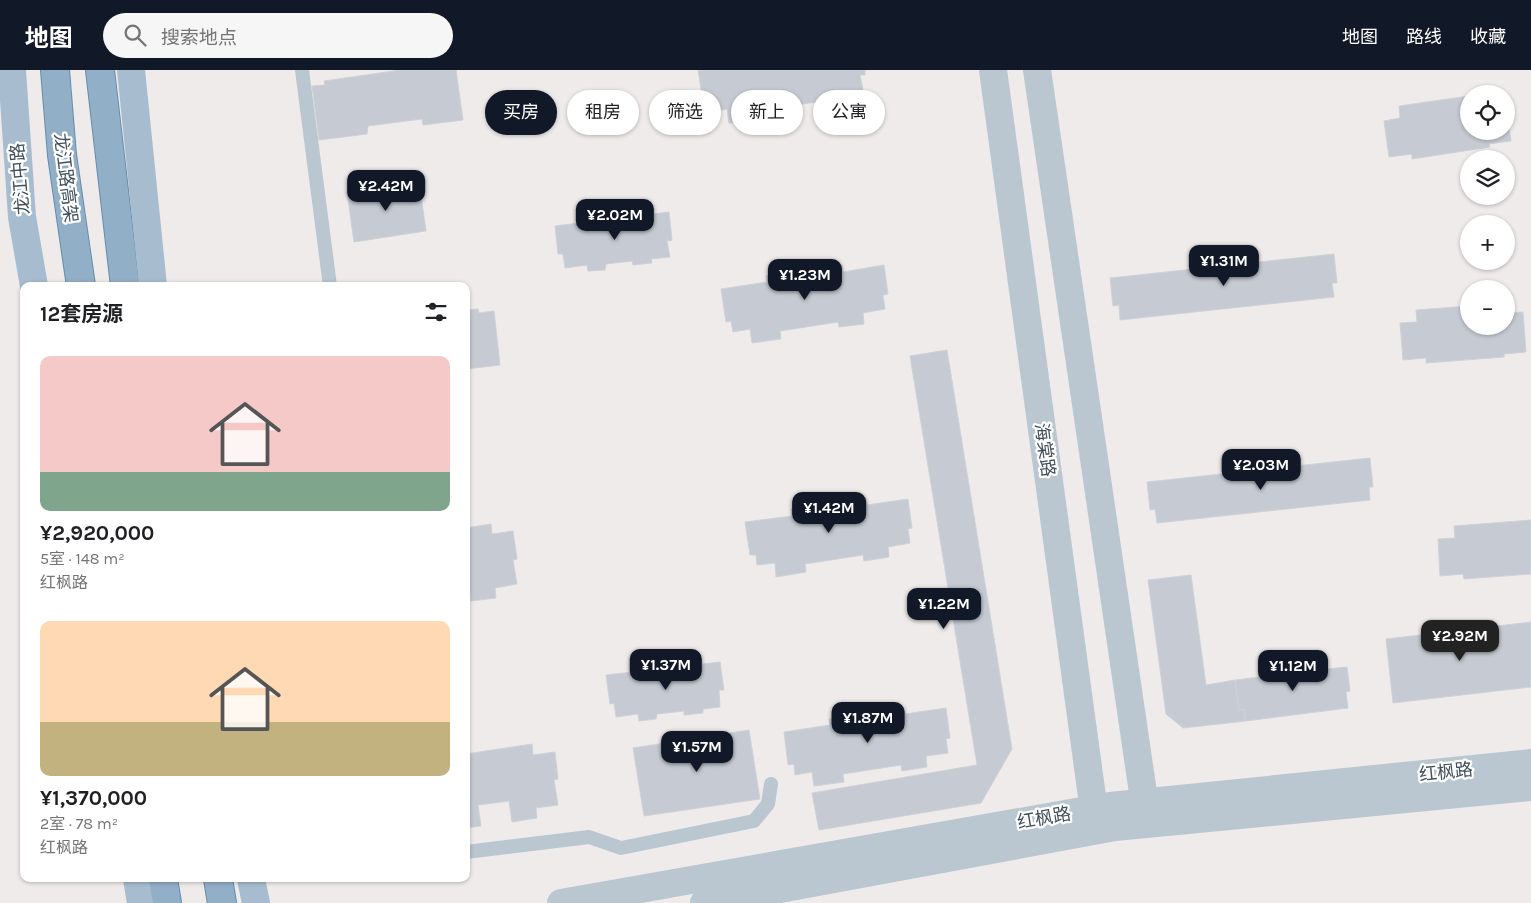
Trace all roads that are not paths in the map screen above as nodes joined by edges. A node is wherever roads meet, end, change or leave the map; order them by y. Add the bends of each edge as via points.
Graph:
1 (12, 70) edge
2 (55, 70) edge
3 (100, 70) edge
4 (131, 70) edge
5 (302, 70) edge
6 (992, 70) edge
7 (1037, 70) edge
8 (33, 282) edge
9 (80, 282) edge
10 (126, 282) edge
11 (153, 282) edge
12 (329, 282) edge
13 (1531, 763) edge
14 (771, 784) dead end
15 (1531, 787) edge
16 (1146, 813) junction
17 (1096, 820) junction
18 (470, 852) edge
19 (138, 882) edge
20 (164, 882) edge
21 (218, 882) edge
22 (252, 882) edge
23 (141, 903) edge
24 (167, 903) edge
25 (222, 903) edge
26 (256, 903) edge
27 (561, 903) edge
28 (704, 903) edge

1 - 8 main road, 龙江中路 via 22,217
2 - 9 highway, 龙江路高架 via 62,155
3 - 10 highway
4 - 11 main road
5 - 12 lane
6 - 17 street, 海棠路
7 - 16 street
13 - 16 street, 红枫路
14 - 18 lane via 768,804 754,821 621,848 589,838
15 - 16 street, 红枫路
16 - 17 street, 红枫路
17 - 27 street, 红枫路
17 - 28 street, 红枫路
19 - 23 main road
20 - 24 highway
21 - 25 highway
22 - 26 main road

